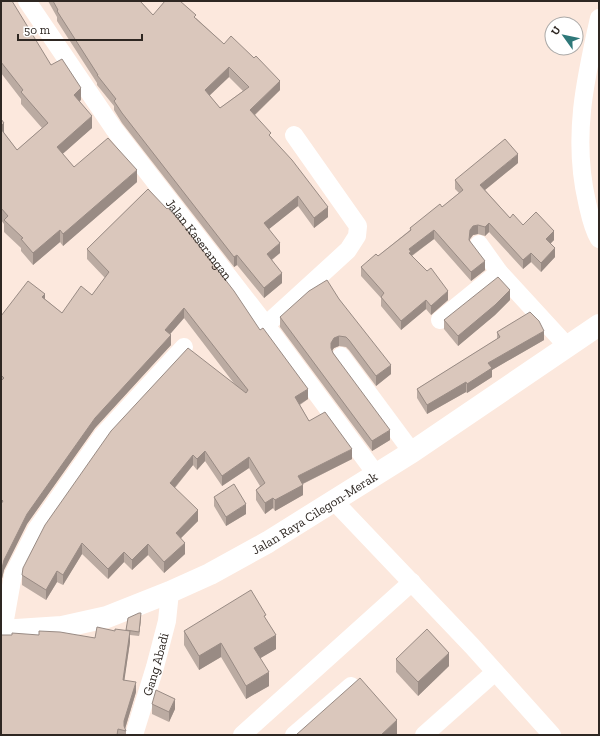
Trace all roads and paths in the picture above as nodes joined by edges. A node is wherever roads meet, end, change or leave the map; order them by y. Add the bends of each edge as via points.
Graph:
1 (27, 1) edge
2 (599, 18) edge
3 (294, 135) dead end
4 (599, 239) edge
5 (479, 244) dead end
6 (499, 272) junction
7 (440, 320) dead end
8 (266, 325) junction
9 (599, 325) edge
10 (184, 347) dead end
11 (568, 347) junction
12 (341, 356) dead end
13 (412, 452) junction
14 (376, 474) junction
15 (334, 500) junction
16 (412, 582) junction
17 (170, 592) junction
18 (2, 631) edge
19 (495, 672) junction
20 (352, 686) edge
21 (134, 735) edge
22 (242, 735) edge
23 (294, 735) edge
24 (424, 735) edge
25 (552, 735) edge

1 - 8 street, Jalan Kaserangan via 114,129
2 - 4 street via 582,106 580,147 584,191 593,228
3 - 8 street via 358,226 348,250
5 - 6 street
6 - 7 street
6 - 11 street
8 - 14 street, Jalan Kaserangan
9 - 11 highway, Jalan Raya Cilegon-Merak
10 - 18 street via 103,435 36,530 13,575
11 - 13 highway, Jalan Raya Cilegon-Merak
12 - 13 street
13 - 14 highway, Jalan Raya Cilegon-Merak
14 - 15 highway, Jalan Raya Cilegon-Merak
15 - 16 street
15 - 17 highway, Jalan Raya Cilegon-Merak via 268,542 210,574
16 - 19 street
16 - 22 street
17 - 18 highway, Jalan Raya Cilegon-Merak via 107,617 62,627
17 - 21 street, Gang Abadi via 167,621
19 - 24 street
19 - 25 street
20 - 23 street

